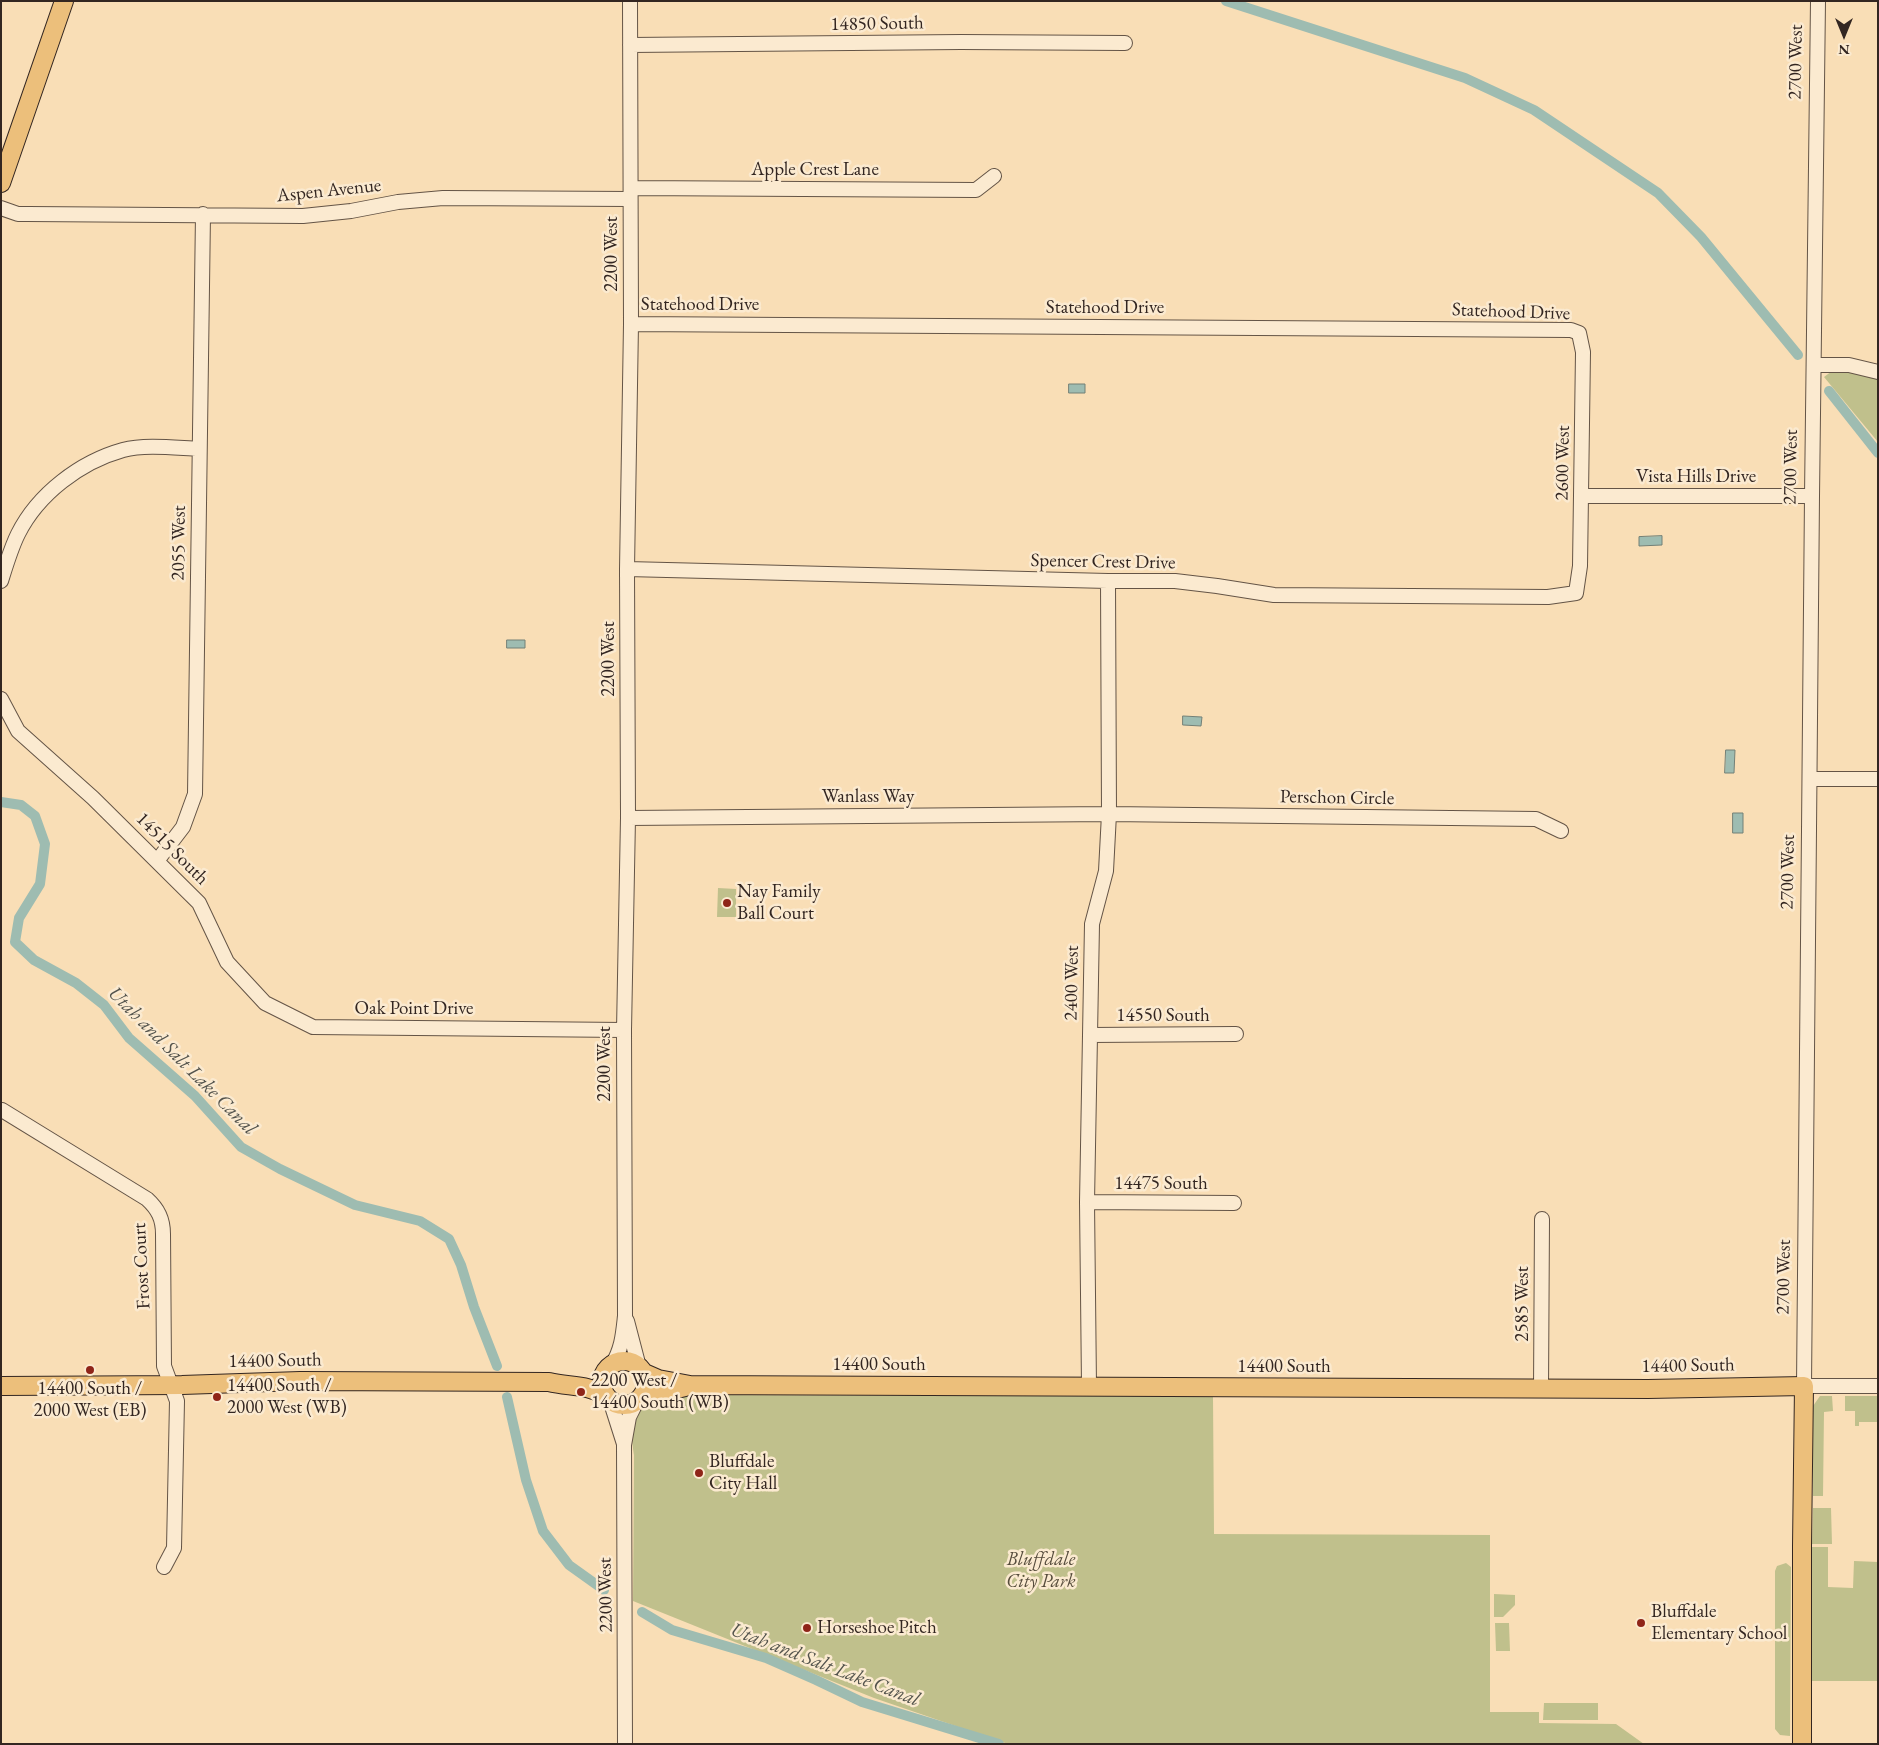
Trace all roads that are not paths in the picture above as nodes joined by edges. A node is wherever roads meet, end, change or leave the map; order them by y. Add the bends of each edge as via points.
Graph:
1 (64, 1) edge
2 (630, 1) edge
3 (1818, 1) edge
4 (1125, 43) dead end
5 (630, 45) junction
6 (994, 176) dead end
7 (1, 182) edge
8 (631, 193) junction
9 (1, 208) edge
10 (203, 214) junction
11 (631, 324) junction
12 (1579, 332) joint
13 (1814, 365) junction
14 (1878, 372) edge
15 (199, 449) junction
16 (1581, 496) junction
17 (1812, 496) junction
18 (628, 569) junction
19 (1, 581) edge
20 (1108, 581) junction
21 (1576, 593) joint
22 (1, 699) edge
23 (1810, 778) junction
24 (1878, 779) edge
25 (1109, 814) junction
26 (628, 818) junction
27 (1561, 831) dead end
28 (156, 861) junction
29 (227, 962) joint
30 (624, 1030) junction
31 (1236, 1034) dead end
32 (1090, 1035) junction
33 (2, 1110) edge
34 (1087, 1202) junction
35 (1234, 1203) dead end
36 (1542, 1219) dead end
37 (626, 1316) junction
38 (609, 1367) junction
39 (641, 1370) junction
40 (549, 1382) junction
41 (171, 1385) junction
42 (690, 1385) junction
43 (1, 1386) edge
44 (1089, 1386) junction
45 (1804, 1386) junction
46 (1878, 1386) edge
47 (1541, 1389) junction
48 (608, 1398) junction
49 (638, 1400) junction
50 (624, 1445) junction
51 (164, 1567) dead end
52 (625, 1744) edge
53 (1802, 1744) edge

1 - 7 main road
2 - 5 street, 2200 West
3 - 13 street, 2700 West
4 - 5 street, 14850 South
5 - 8 street, 2200 West
6 - 8 street, Apple Crest Lane via 976,190
8 - 10 street, Aspen Avenue via 443,198 303,216
8 - 11 street, 2200 West
9 - 10 street, Aspen Avenue via 18,214
10 - 15 street, 2055 West
11 - 12 street, Statehood Drive via 1550,329
11 - 18 street, 2200 West
12 - 16 street, 2600 West via 1583,362
13 - 14 street via 1849,366
13 - 17 street, 2700 West
15 - 19 street via 160,447 124,450 76,471 54,488 28,517 17,535
15 - 28 street, 2055 West via 195,794 183,827
16 - 17 street, Vista Hills Drive
16 - 21 street, 2600 West via 1580,566
17 - 23 street, 2700 West
18 - 20 street, Spencer Crest Drive
18 - 26 street, 2200 West
20 - 21 street, Spencer Crest Drive via 1175,581 1274,596 1548,597
20 - 25 street, 2400 West
22 - 28 street, 14515 South via 18,731 93,798
23 - 24 street
23 - 45 street, 2700 West
25 - 26 street, Wanlass Way
25 - 27 street, Perschon Circle via 1536,820
25 - 32 street, 2400 West via 1106,870 1092,924
26 - 30 street, 2200 West
28 - 29 street, 14515 South via 199,903
29 - 30 street, Oak Point Drive via 265,1003 313,1027
30 - 37 street, 2200 West
31 - 32 street, 14550 South
32 - 34 street, 2400 West
33 - 41 street, Frost Court via 147,1198 160,1214 163,1224 164,1366
34 - 35 street, 14475 South
34 - 44 street, 2400 West
36 - 47 street, 2585 West
37 - 38 street, 2200 West via 622,1344
37 - 39 street, 2200 West
38 - 39 main road via 625,1361
38 - 40 main road, 14400 South via 595,1374
38 - 48 main road via 602,1383
39 - 42 main road, 14400 South via 658,1379
39 - 49 main road via 646,1384
40 - 41 main road, 14400 South via 300,1381
40 - 48 main road, 14400 South via 586,1387
41 - 43 main road, 14400 South
41 - 51 street, Frost Court via 177,1401 174,1548
42 - 44 main road, 14400 South
42 - 49 main road, 14400 South
44 - 47 main road, 14400 South
45 - 46 street, 14400 South
45 - 47 main road, 14400 South
45 - 53 main road, 2700 West
48 - 49 main road via 624,1405
48 - 50 street, 2200 West
49 - 50 street, 2200 West via 629,1417
50 - 52 street, 2200 West

